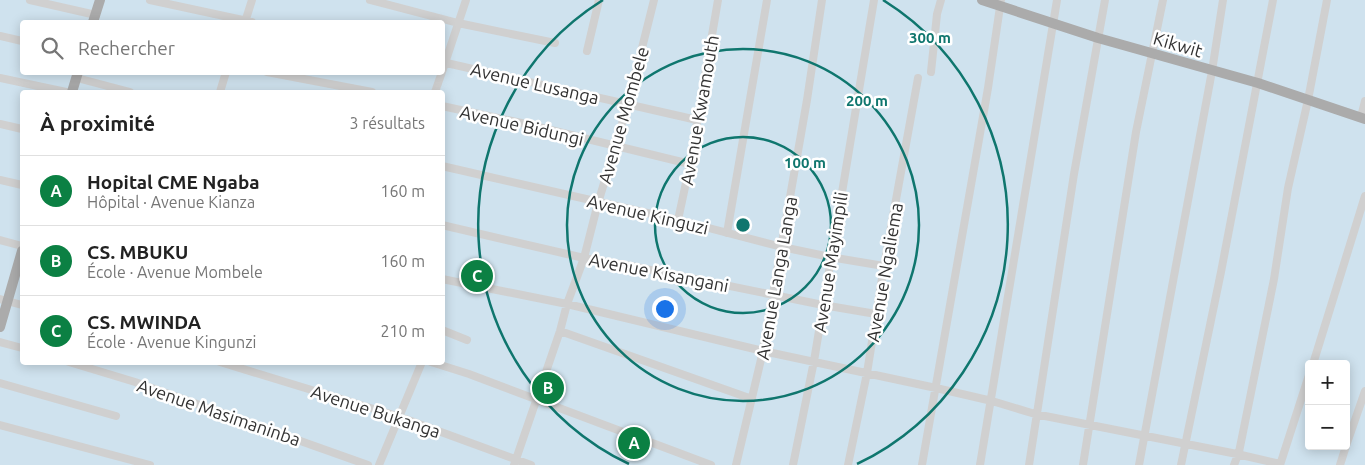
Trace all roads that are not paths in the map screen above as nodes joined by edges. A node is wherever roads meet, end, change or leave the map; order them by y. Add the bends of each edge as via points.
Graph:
1 (30, 0) edge
2 (100, 0) edge
3 (150, 0) edge
4 (252, 0) edge
5 (370, 0) edge
6 (466, 0) edge
7 (596, 0) edge
8 (654, 0) edge
9 (718, 0) edge
10 (767, 0) edge
11 (822, 0) edge
12 (874, 0) edge
13 (941, 0) edge
14 (982, 0) edge
15 (1057, 0) edge
16 (1106, 0) edge
17 (1163, 0) edge
18 (1223, 0) edge
19 (1273, 0) edge
20 (1326, 0) edge
21 (1000, 3) edge
22 (95, 19) edge
23 (239, 20) edge
24 (248, 20) edge
25 (1053, 22) junction
26 (458, 23) junction
27 (0, 36) edge
28 (1098, 38) junction
29 (20, 41) edge
30 (555, 43) dead end
31 (587, 51) dead end
32 (1151, 53) junction
33 (445, 59) edge
34 (445, 62) edge
35 (1212, 71) junction
36 (931, 72) dead end
37 (78, 75) edge
38 (225, 75) edge
39 (283, 75) edge
40 (441, 75) edge
41 (0, 78) edge
42 (918, 78) dead end
43 (1258, 84) junction
44 (57, 90) edge
45 (73, 90) edge
46 (124, 90) edge
47 (221, 90) edge
48 (362, 90) edge
49 (436, 90) edge
50 (1308, 100) junction
51 (1365, 101) edge
52 (628, 104) junction
53 (445, 107) edge
54 (1363, 118) edge
55 (697, 120) junction
56 (0, 124) edge
57 (20, 129) edge
58 (616, 147) junction
59 (690, 164) junction
60 (445, 167) edge
61 (0, 180) edge
62 (20, 185) edge
63 (1365, 196) edge
64 (598, 203) junction
65 (678, 220) junction
66 (445, 226) edge
67 (726, 233) junction
68 (0, 240) edge
69 (20, 245) edge
70 (782, 247) junction
71 (20, 256) edge
72 (830, 257) junction
73 (584, 258) junction
74 (884, 266) junction
75 (445, 280) edge
76 (773, 295) junction
77 (4, 300) edge
78 (567, 304) junction
79 (20, 305) edge
80 (823, 305) junction
81 (876, 314) junction
82 (0, 327) edge
83 (445, 331) edge
84 (560, 331) junction
85 (468, 340) dead end
86 (0, 342) edge
87 (20, 347) edge
88 (763, 351) junction
89 (1313, 360) edge
90 (814, 361) junction
91 (79, 365) edge
92 (230, 365) edge
93 (421, 365) edge
94 (441, 365) edge
95 (867, 373) junction
96 (0, 383) edge
97 (1305, 387) edge
98 (936, 388) junction
99 (1365, 391) edge
100 (752, 399) junction
101 (535, 400) junction
102 (992, 401) junction
103 (1036, 414) junction
104 (116, 416) dead end
105 (400, 417) junction
106 (0, 425) edge
107 (1088, 425) junction
108 (1350, 434) edge
109 (1144, 437) junction
110 (1184, 444) junction
111 (1345, 450) edge
112 (1237, 454) junction
113 (515, 463) edge
114 (150, 465) edge
115 (368, 465) edge
116 (379, 465) edge
117 (531, 465) edge
118 (711, 465) edge
119 (736, 465) edge
120 (793, 465) edge
121 (848, 465) edge
122 (922, 465) edge
123 (980, 465) edge
124 (1028, 465) edge
125 (1082, 465) edge
126 (1139, 465) edge
127 (1181, 465) edge
128 (1234, 465) edge
129 (1280, 465) edge
130 (1340, 465) edge

1 - 22 street
2 - 22 main road
3 - 23 street
4 - 24 street
5 - 26 street
6 - 26 street
7 - 31 street
8 - 52 street, Avenue Mombele
9 - 55 street, Avenue Kwamouth
10 - 67 street
11 - 70 street, Avenue Langa Langa
12 - 72 street, Avenue Mayimpili
13 - 36 street
14 - 21 main road, Kikwit
15 - 25 street
16 - 28 street
17 - 32 street
18 - 35 street
19 - 43 street
20 - 50 street
21 - 25 main road, Kikwit
21 - 98 street
25 - 28 main road, Kikwit
25 - 102 street
26 - 30 street
26 - 33 street
27 - 29 street
28 - 32 main road, Kikwit
28 - 103 street
32 - 35 main road, Kikwit
32 - 107 street
34 - 52 street, Avenue Lusanga
35 - 43 main road, Kikwit
35 - 109 street
37 - 45 main road
37 - 46 street
38 - 47 street
39 - 48 street
40 - 49 street
41 - 44 street
42 - 74 street, Avenue Ngaliema
43 - 50 main road, Kikwit
43 - 110 street
50 - 54 main road, Kikwit
50 - 112 street
51 - 54 street
52 - 55 street, Avenue Lusanga
52 - 58 street, Avenue Mombele
53 - 58 street, Avenue Bidungi
55 - 59 street, Avenue Kwamouth
56 - 57 street
58 - 59 street, Avenue Bidungi
58 - 64 street, Avenue Mombele
59 - 65 street, Avenue Kwamouth
60 - 64 street, Avenue Kinguzi
61 - 62 street
63 - 89 street
64 - 65 street, Avenue Kinguzi
64 - 73 street, Avenue Mombele
65 - 67 street, Avenue Kinguzi
66 - 73 street, Avenue Kisangani
67 - 70 street, Avenue Kinguzi
68 - 69 street
70 - 72 street, Avenue Kinguzi
70 - 76 street, Avenue Langa Langa
71 - 77 main road
72 - 74 street, Avenue Kinguzi
72 - 80 street, Avenue Mayimpili
73 - 76 street, Avenue Kisangani
73 - 78 street, Avenue Mombele
74 - 81 street, Avenue Ngaliema
75 - 78 street
76 - 80 street, Avenue Kisangani
76 - 88 street, Avenue Langa Langa
77 - 79 street
77 - 82 main road
78 - 84 street, Avenue Mombele
78 - 88 street
80 - 81 street, Avenue Kisangani
80 - 90 street, Avenue Mayimpili
81 - 95 street, Avenue Ngaliema
83 - 85 street
84 - 100 street
84 - 101 street, Avenue Mombele
86 - 87 street
88 - 90 street
88 - 100 street, Avenue Langa Langa
90 - 95 street
90 - 120 street, Avenue Mayimpili
91 - 115 street, Avenue Masimaninba
92 - 105 street, Avenue Bukanga
93 - 105 street
94 - 101 street
95 - 98 street
95 - 121 street, Avenue Ngaliema
96 - 104 street
97 - 129 street
98 - 102 street
98 - 122 street
99 - 108 street
100 - 119 street, Avenue Langa Langa
101 - 113 street, Avenue Mombele
101 - 118 street
102 - 103 street
102 - 123 street
103 - 107 street
103 - 124 street
105 - 113 street, Avenue Bukanga
105 - 116 street
106 - 114 street
107 - 109 street
107 - 125 street
109 - 110 street
109 - 126 street
110 - 112 street
110 - 127 street
111 - 130 street
112 - 128 street
112 - 129 street
113 - 117 street, Avenue Bukanga

